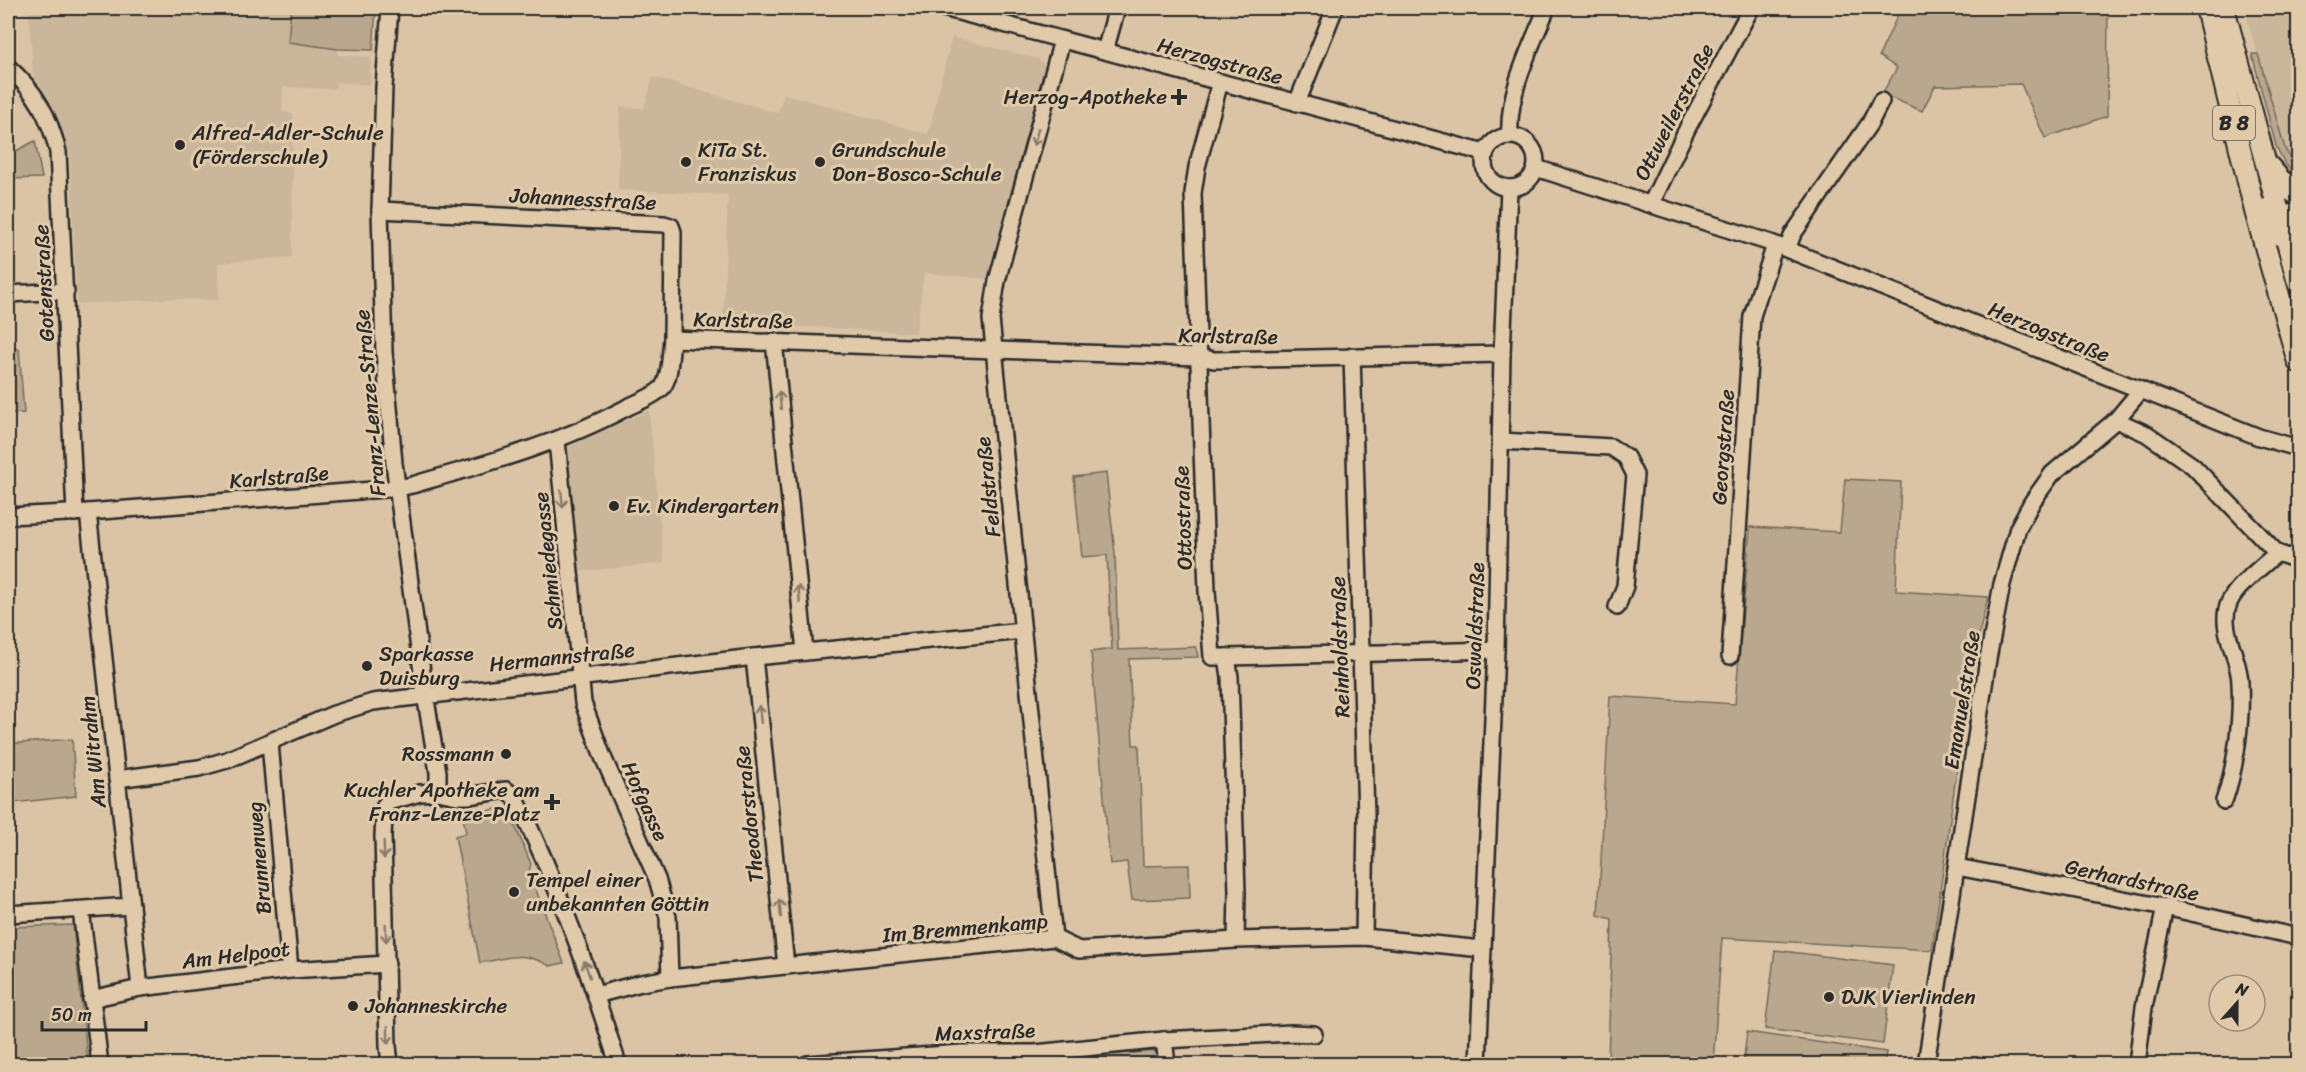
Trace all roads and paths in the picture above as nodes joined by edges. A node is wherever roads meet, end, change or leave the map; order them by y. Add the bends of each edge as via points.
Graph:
1 (390, 8) edge
2 (944, 8) edge
3 (1117, 8) edge
4 (1335, 8) edge
5 (1547, 8) edge
6 (1751, 8) edge
7 (2206, 8) edge
8 (2213, 8) edge
9 (2224, 8) edge
10 (1062, 40) junction
11 (1105, 51) junction
12 (8, 67) edge
13 (1220, 82) junction
14 (1881, 101) dead end
15 (1297, 103) junction
16 (1510, 136) junction
17 (1485, 153) junction
18 (2268, 167) junction
19 (1536, 168) junction
20 (1509, 188) junction
21 (2298, 194) edge
22 (1651, 204) junction
23 (380, 210) junction
24 (2281, 226) edge
25 (1781, 247) junction
26 (2298, 283) edge
27 (66, 291) junction
28 (8, 294) edge
29 (672, 339) junction
30 (774, 341) junction
31 (994, 348) junction
32 (1502, 354) junction
33 (1352, 356) junction
34 (1199, 357) junction
35 (2298, 362) edge
36 (2141, 390) junction
37 (2116, 420) junction
38 (557, 441) junction
39 (1501, 441) junction
40 (2298, 448) edge
41 (398, 488) junction
42 (81, 513) junction
43 (8, 516) edge
44 (2277, 554) junction
45 (2298, 560) edge
46 (1617, 607) dead end
47 (1023, 631) junction
48 (1496, 650) junction
49 (804, 652) junction
50 (1361, 654) junction
51 (1730, 656) dead end
52 (754, 657) junction
53 (1227, 657) junction
54 (580, 677) junction
55 (425, 694) junction
56 (270, 742) junction
57 (117, 779) junction
58 (438, 792) junction
59 (2224, 801) dead end
60 (1957, 867) junction
61 (131, 906) junction
62 (2165, 907) junction
63 (81, 910) junction
64 (8, 914) edge
65 (1364, 937) junction
66 (2298, 937) edge
67 (1054, 938) junction
68 (1236, 940) junction
69 (1482, 949) junction
70 (387, 964) junction
71 (786, 966) junction
72 (290, 970) junction
73 (670, 978) junction
74 (140, 988) junction
75 (597, 995) junction
76 (91, 999) junction
77 (1314, 1034) dead end
78 (1164, 1040) junction
79 (100, 1065) edge
80 (390, 1065) edge
81 (618, 1065) edge
82 (807, 1065) edge
83 (1167, 1065) edge
84 (1478, 1065) edge
85 (1926, 1065) edge
86 (2137, 1065) edge

1 - 23 street, Franz-Lenze-Straße
2 - 10 street, Herzogstraße
3 - 11 street
4 - 15 street
5 - 16 street via 1519,80
6 - 22 street, Ottweilerstraße
7 - 24 main road, B 8
8 - 24 main road, B 8
9 - 18 main road, B 8
10 - 11 street, Herzogstraße
10 -> 31 street, Feldstraße via 997,281 991,319
11 - 13 street, Herzogstraße
12 - 27 street, Gotenstraße via 36,97 56,143
13 - 15 street, Herzogstraße
13 - 34 street, Ottostraße via 1193,193
14 - 25 street via 1870,123
15 - 17 street, Herzogstraße
16 - 17 street via 1497,139
16 - 19 street via 1524,139 1530,145
17 - 20 street via 1489,178
18 - 21 highway
18 - 24 main road, B 8
19 - 20 street via 1527,182
19 - 22 street, Herzogstraße
20 - 32 street, Oswaldstraße
22 - 25 street, Herzogstraße
23 - 29 street, Johannesstraße via 671,226
23 - 41 street, Franz-Lenze-Straße via 384,352
24 - 26 main road
24 - 35 main road
25 - 36 street, Herzogstraße
25 - 51 street, Georgstraße via 1752,316
27 - 28 street
27 - 42 street, Gotenstraße
29 - 30 street, Karlstraße
29 - 38 street, Karlstraße via 666,378 656,393
30 - 31 street, Karlstraße
49 -> 30 street
31 - 34 street, Karlstraße
31 - 47 street, Feldstraße
32 - 33 street, Karlstraße
32 - 39 street, Oswaldstraße
33 - 34 street, Karlstraße via 1214,360
33 - 50 street, Reinholdstraße
34 - 53 street, Ottostraße via 1212,657
36 - 37 street, Emanuelstraße
36 - 40 street, Herzogstraße via 2259,437
37 - 44 street via 2146,434 2193,466
37 - 60 street, Emanuelstraße via 2052,474 2018,528 1994,627
38 - 41 street, Karlstraße
38 -> 54 street, Schmiedegasse
39 - 46 street via 1611,447 1626,457 1635,475 1625,586
39 - 48 street, Oswaldstraße
41 - 42 street, Karlstraße
41 - 55 street, Franz-Lenze-Straße
42 - 43 street, Karlstraße
42 - 57 street, Am Witrahm
44 - 45 street
44 - 59 street via 2236,592 2225,617 2241,681 2230,783
47 - 49 street, Hermannstraße
47 - 67 street, Feldstraße
48 - 50 street
48 - 69 street, Oswaldstraße
49 - 52 street, Hermannstraße
50 - 53 street
50 - 65 street, Reinholdstraße via 1366,816
52 - 54 street, Hermannstraße
71 -> 52 street, Theodorstraße
53 - 68 street
54 - 55 street, Hermannstraße
54 - 73 street, Hofgasse via 583,703 595,735 657,879 668,917
55 - 56 street, Hermannstraße via 373,702 334,714
55 - 58 street, Franz-Lenze-Straße
56 - 57 street, Hermannstraße via 199,768
56 - 72 street, Brunnenweg
57 - 61 street, Am Witrahm
58 -> 70 street via 402,797 385,806
75 -> 58 street via 547,864 513,793 506,790 457,796
60 - 62 street, Gerhardstraße
60 - 85 street, Emanuelstraße
61 - 63 street
61 - 74 street, Am Witrahm
62 - 66 street, Gerhardstraße
62 - 86 street via 2144,1007
63 - 64 street
63 - 76 street
65 - 68 street, Im Bremmenkamp
65 - 69 street, Im Bremmenkamp
67 - 68 street, Im Bremmenkamp via 1079,950
67 - 71 street, Im Bremmenkamp
69 - 84 street, Oswaldstraße
70 - 72 street, Am Helpoot
70 -> 80 street
71 - 73 street, Im Bremmenkamp
72 - 74 street, Am Helpoot
73 - 75 street, Im Bremmenkamp
74 - 76 street, Am Helpoot
75 - 81 street
76 - 79 street
77 - 78 street, Maxstraße
78 - 82 street, Maxstraße via 1035,1053 951,1054
78 - 83 street

